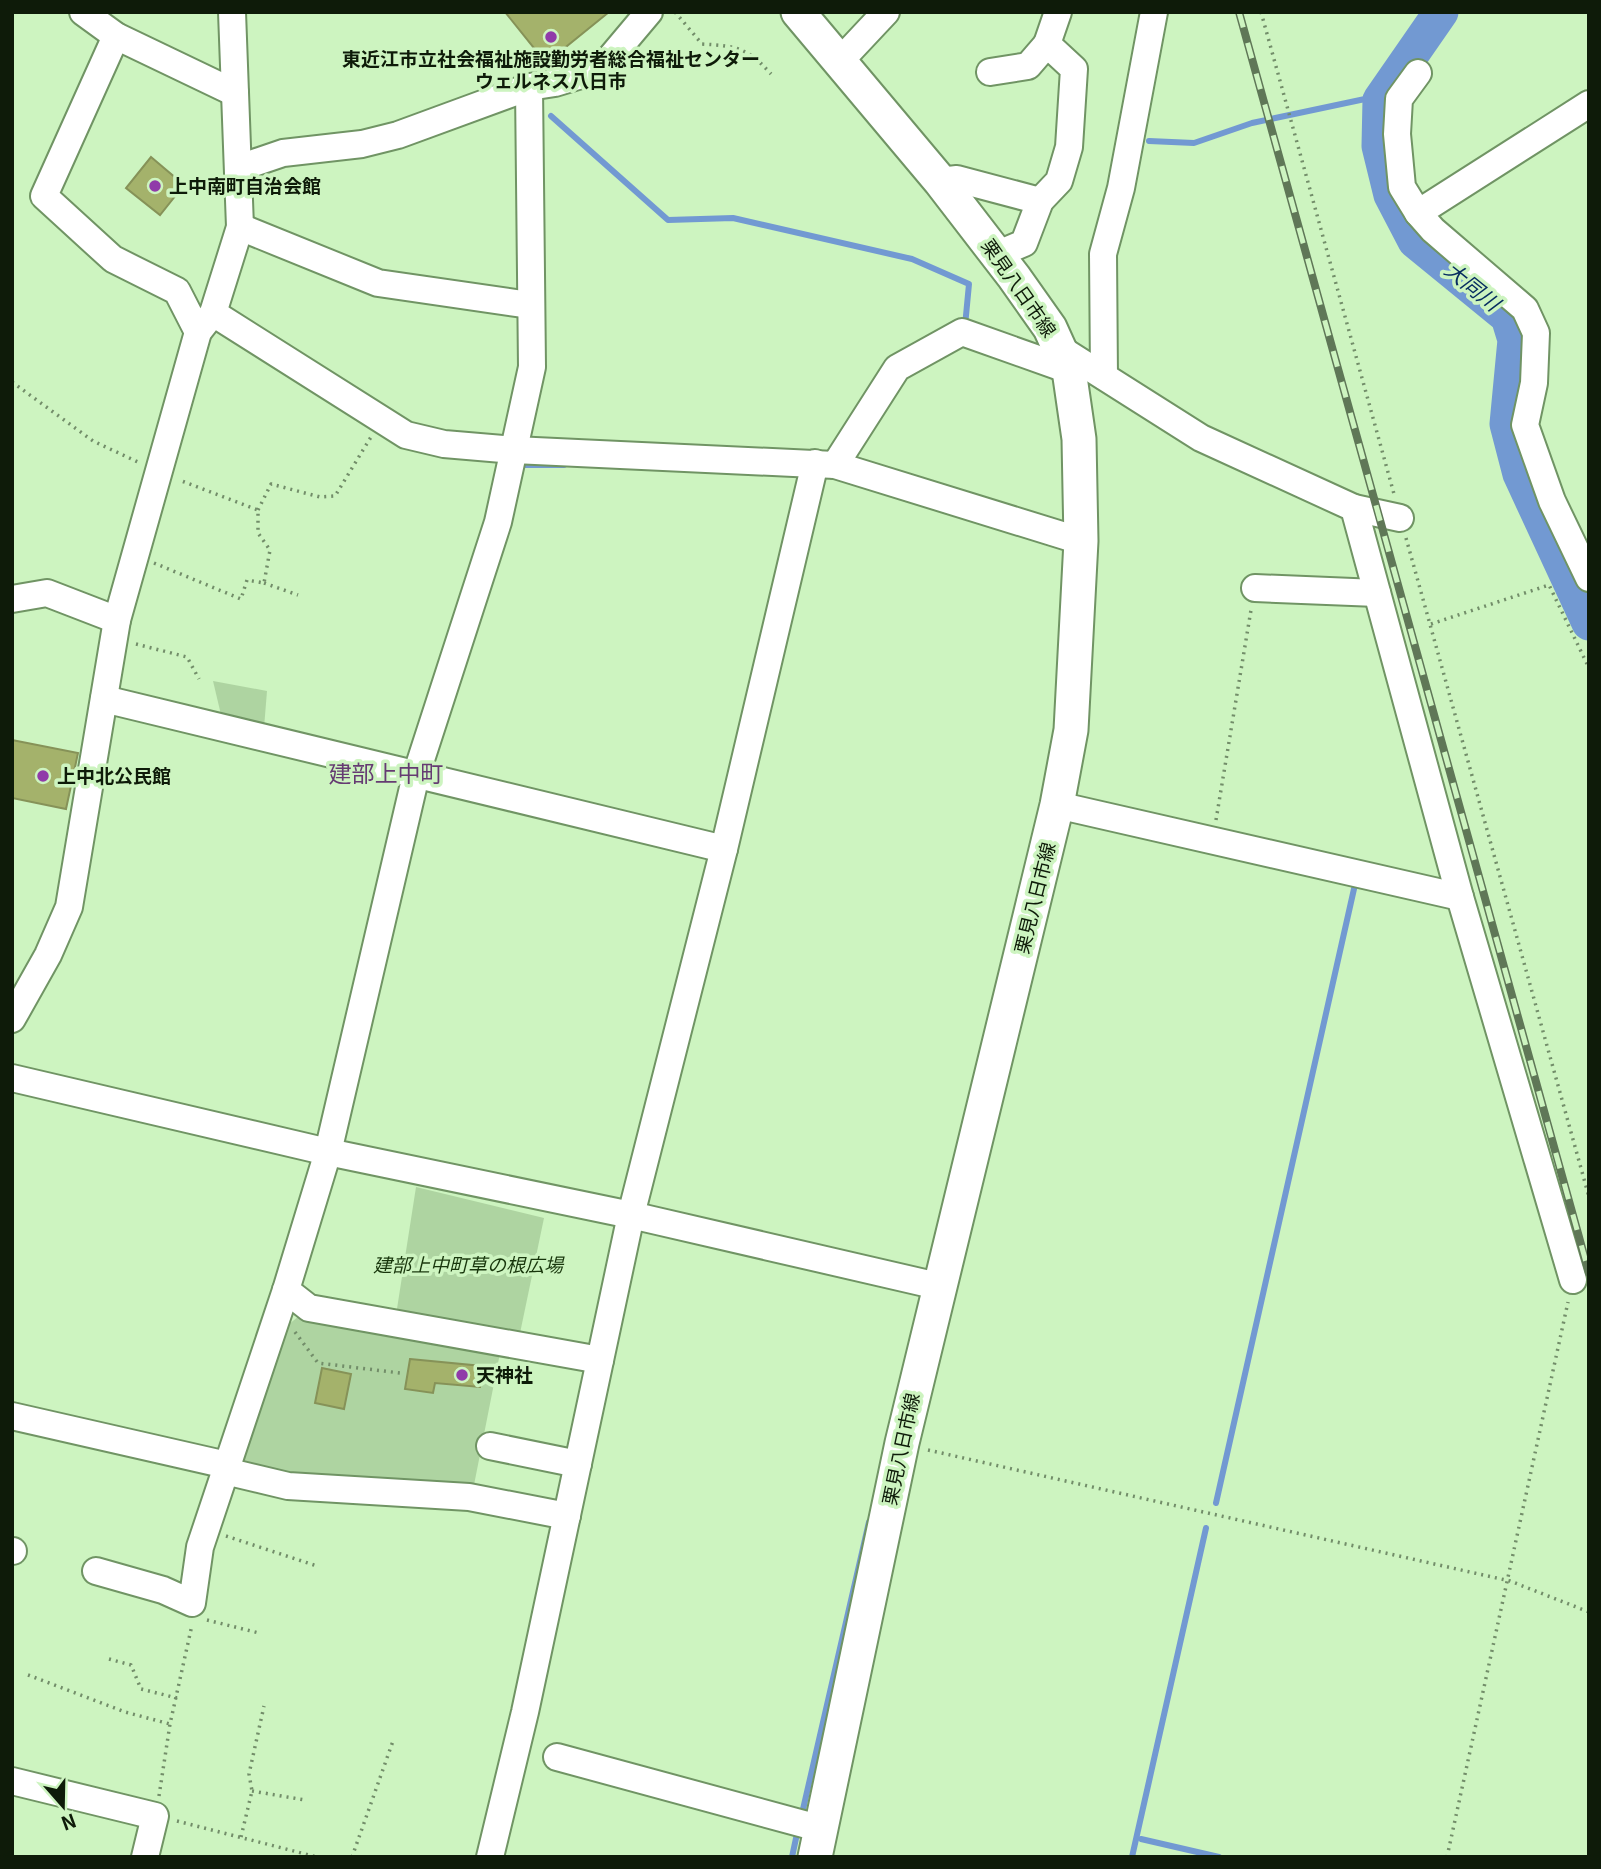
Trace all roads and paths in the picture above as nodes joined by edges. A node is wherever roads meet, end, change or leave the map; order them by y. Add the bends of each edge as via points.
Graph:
1 (83, 12) edge
2 (232, 12) edge
3 (649, 12) edge
4 (675, 12) edge
5 (798, 12) edge
6 (886, 12) edge
7 (1058, 12) edge
8 (1154, 12) edge
9 (1261, 12) edge
10 (116, 36) junction
11 (1047, 44) junction
12 (840, 61) junction
13 (990, 72) dead end
14 (1418, 73) dead end
15 (771, 74) dead end
16 (529, 87) junction
17 (235, 93) junction
18 (1589, 104) edge
19 (239, 168) junction
20 (940, 181) junction
21 (1040, 201) junction
22 (1418, 213) junction
23 (240, 227) junction
24 (996, 255) junction
25 (530, 305) junction
26 (205, 323) junction
27 (1065, 360) junction
28 (1104, 376) junction
29 (12, 382) edge
30 (383, 422) junction
31 (514, 450) junction
32 (825, 464) junction
33 (159, 473) junction
34 (1354, 508) junction
35 (258, 510) junction
36 (1400, 518) junction
37 (1081, 541) junction
38 (134, 555) junction
39 (1589, 578) edge
40 (264, 583) junction
41 (1255, 588) joint
42 (1377, 593) junction
43 (298, 595) dead end
44 (12, 599) edge
45 (1431, 624) junction
46 (116, 629) junction
47 (1589, 668) edge
48 (199, 679) dead end
49 (104, 699) junction
50 (416, 775) junction
51 (1057, 805) junction
52 (1212, 840) junction
53 (724, 849) junction
54 (1460, 897) junction
55 (12, 1019) edge
56 (12, 1078) edge
57 (328, 1152) junction
58 (1589, 1197) edge
59 (631, 1215) junction
60 (1573, 1280) joint
61 (938, 1286) junction
62 (283, 1300) junction
63 (600, 1360) junction
64 (400, 1373) dead end
65 (12, 1416) edge
66 (902, 1443) junction
67 (489, 1446) dead end
68 (578, 1464) junction
69 (226, 1468) junction
70 (567, 1517) junction
71 (206, 1529) junction
72 (317, 1566) dead end
73 (96, 1571) dead end
74 (1510, 1581) junction
75 (1589, 1612) edge
76 (259, 1633) dead end
77 (109, 1659) dead end
78 (28, 1675) dead end
79 (177, 1698) junction
80 (264, 1706) dead end
81 (170, 1724) junction
82 (393, 1741) dead end
83 (557, 1757) dead end
84 (12, 1781) edge
85 (252, 1791) junction
86 (305, 1800) dead end
87 (155, 1816) junction
88 (241, 1838) junction
89 (818, 1843) edge
90 (145, 1857) edge
91 (317, 1857) edge
92 (352, 1857) edge
93 (490, 1857) edge
94 (1447, 1857) edge

1 - 10 street
2 - 17 street
3 - 16 street via 601,69
4 - 15 path via 702,44 733,46 754,55
5 - 12 main road, 栗見八日市線
6 - 12 street
7 - 11 street
8 - 28 street via 1121,188 1103,254
9 - 36 path
10 - 17 street
10 - 26 street via 44,196 113,259 177,291
11 - 13 street via 1028,66
11 - 21 street via 1074,69 1069,147 1059,181
12 - 20 main road, 栗見八日市線
14 - 22 street via 1399,99 1397,134 1402,187
16 - 19 street via 374,141 283,153
16 - 25 street
17 - 19 street
18 - 22 street
19 - 23 street
20 - 21 street via 957,179
20 - 24 main road, 栗見八日市線
21 - 24 street via 1024,243
22 - 39 street via 1525,309 1536,333 1534,383 1525,425 1552,500
23 - 25 street via 378,283
23 - 26 street
24 - 27 main road, 栗見八日市線 via 1050,328
25 - 31 street via 532,367
26 - 30 street
26 - 33 street
27 - 28 street
27 - 32 street via 962,332 897,368
27 - 37 main road, 栗見八日市線 via 1079,439
28 - 34 street via 1201,438
29 - 33 path via 93,441
30 - 31 street via 406,435 444,444
30 - 35 path via 335,496 320,497 271,484
31 - 32 street
31 - 50 street via 498,522
32 - 37 street
32 - 53 street
33 - 35 path
33 - 38 street
34 - 36 street
34 - 42 street
35 - 40 path via 258,533 270,550
36 - 45 path
37 - 51 main road, 栗見八日市線 via 1071,730
38 - 40 path via 241,599 247,580
38 - 46 street
40 - 43 path
41 - 42 street
41 - 52 path
42 - 54 street
44 - 46 street via 47,593
45 - 47 path via 1549,585
45 - 58 path
46 - 48 path via 187,657
46 - 49 street
49 - 50 street
49 - 55 street via 69,907
50 - 53 street
50 - 57 street
51 - 52 street
51 - 61 main road, 栗見八日市線
52 - 54 street
53 - 59 street
54 - 60 street
56 - 57 street
57 - 59 street
57 - 62 street
59 - 61 street
59 - 63 street
60 - 74 path
61 - 66 main road, 栗見八日市線
62 - 63 street
62 - 64 path via 318,1363
62 - 69 street
63 - 68 street
65 - 69 street
66 - 74 path
66 - 89 main road, 栗見八日市線
67 - 68 street
68 - 70 street
69 - 70 street via 288,1486 468,1497
69 - 71 street
70 - 93 street
71 - 72 path
71 - 73 street via 192,1603
74 - 75 path
74 - 94 path
76 - 79 path via 194,1617
77 - 79 path via 131,1665 141,1689
78 - 81 path
79 - 81 path
80 - 85 path via 249,1774
81 - 87 path
82 - 92 path
83 - 89 street
84 - 87 street
85 - 86 path
85 - 88 path
87 - 88 path
87 - 90 street
88 - 91 path

